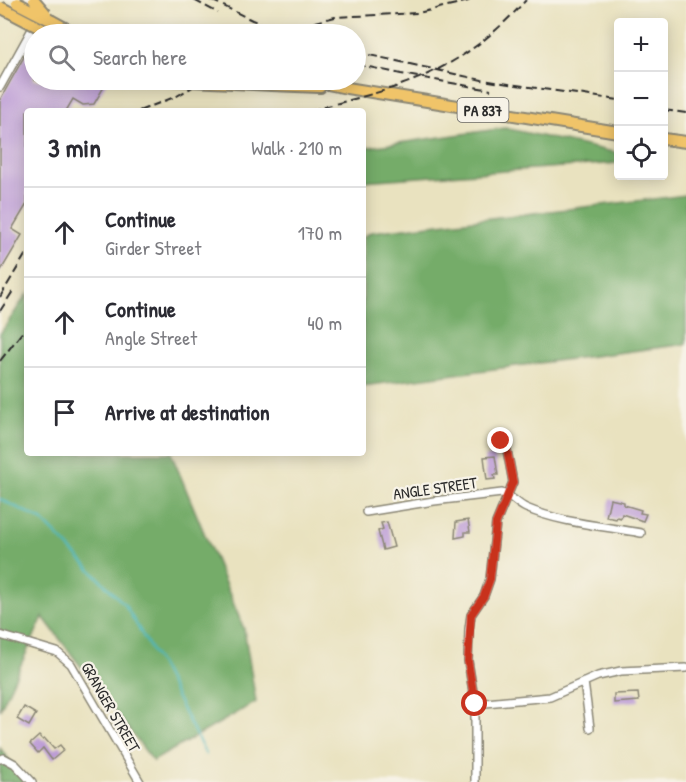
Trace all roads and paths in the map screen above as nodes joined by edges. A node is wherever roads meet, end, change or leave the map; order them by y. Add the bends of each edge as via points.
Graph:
1 (34, 0) edge
2 (46, 0) edge
3 (15, 1) edge
4 (0, 2) edge
5 (0, 7) edge
6 (52, 21) junction
7 (36, 22) junction
8 (33, 24) edge
9 (40, 24) edge
10 (58, 24) edge
11 (24, 44) edge
12 (0, 87) edge
13 (359, 90) edge
14 (614, 131) edge
15 (668, 140) edge
16 (686, 142) edge
17 (501, 441) dead end
18 (508, 495) junction
19 (366, 512) dead end
20 (641, 533) dead end
21 (0, 635) edge
22 (686, 668) edge
23 (584, 682) junction
24 (475, 704) junction
25 (590, 728) dead end
26 (2, 759) edge
27 (32, 782) edge
28 (140, 782) edge
29 (475, 782) edge

1 - 6 main road, bridge
2 - 7 street
3 - 6 main road, bridge
4 - 7 street
5 - 8 main road, bridge
6 - 10 main road
7 - 9 street
11 - 12 street
13 - 14 main road, PA 837
15 - 16 main road
17 - 18 street via 507,450 513,482
18 - 19 street, ANGLE STREET
18 - 20 street via 526,508 553,516
18 - 24 street via 494,532 490,579 471,615 468,661
21 - 28 street, GRANGER STREET via 57,652 71,664
22 - 23 street via 621,671
23 - 24 street via 550,697
23 - 25 street
24 - 29 street
26 - 27 street via 15,764

